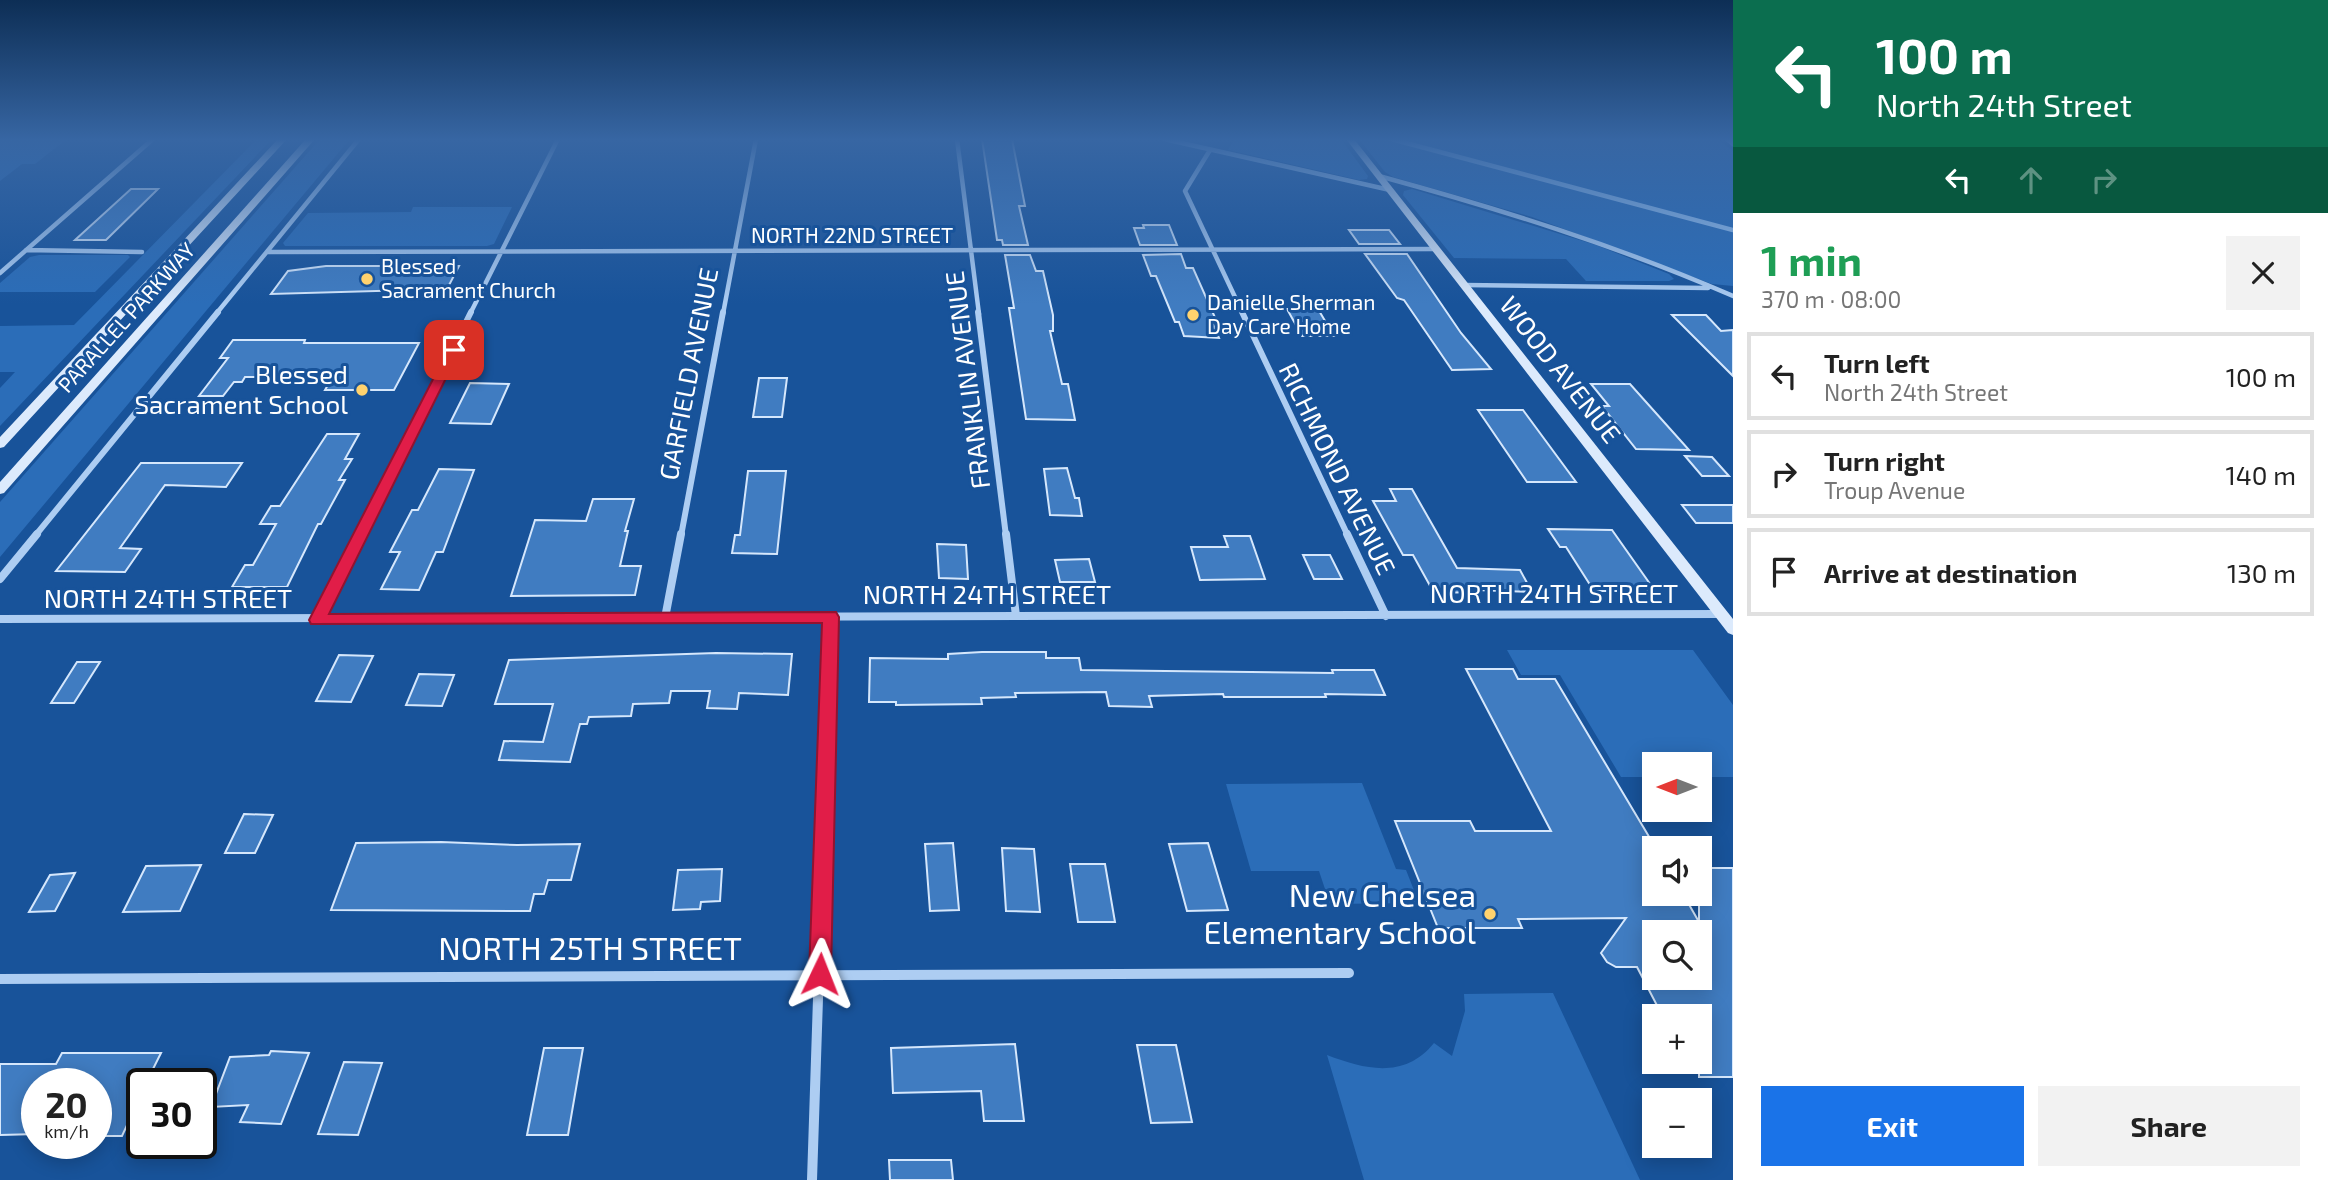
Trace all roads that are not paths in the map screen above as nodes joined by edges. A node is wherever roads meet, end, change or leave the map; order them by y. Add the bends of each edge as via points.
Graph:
1 (90, 194) edge
2 (233, 194) edge
3 (262, 194) edge
4 (314, 194) edge
5 (531, 194) edge
6 (746, 194) edge
7 (964, 194) edge
8 (1186, 194) edge
9 (1393, 194) edge
10 (1440, 194) edge
11 (1210, 248) junction
12 (1436, 249) junction
13 (26, 250) junction
14 (504, 251) junction
15 (736, 251) junction
16 (142, 252) dead end
17 (267, 252) junction
18 (972, 252) junction
19 (0, 273) edge
20 (1464, 285) junction
21 (1716, 288) junction
22 (1733, 289) edge
23 (1733, 296) edge
24 (0, 444) edge
25 (0, 490) edge
26 (0, 579) edge
27 (1722, 614) junction
28 (1016, 616) junction
29 (1386, 616) junction
30 (831, 617) junction
31 (665, 618) junction
32 (0, 619) edge
33 (317, 620) junction
34 (1733, 629) edge
35 (1349, 973) dead end
36 (820, 974) junction
37 (0, 979) edge
38 (812, 1180) edge

1 - 13 street
2 - 24 main road, PARALLEL PARKWAY
3 - 25 main road, PARALLEL PARKWAY
4 - 17 street
5 - 14 street
6 - 15 street, GARFIELD AVENUE
7 - 18 street, FRANKLIN AVENUE
8 - 11 street, RICHMOND AVENUE
9 - 12 main road, WOOD AVENUE
10 - 21 street via 1572,233
11 - 12 street, NORTH 22ND STREET
11 - 18 street, NORTH 22ND STREET
11 - 29 street, RICHMOND AVENUE
12 - 20 main road, WOOD AVENUE
13 - 16 street
13 - 19 street
14 - 15 street, NORTH 22ND STREET
14 - 17 street, NORTH 22ND STREET
14 - 33 street
15 - 18 street, NORTH 22ND STREET
15 - 31 street, GARFIELD AVENUE
17 - 26 street
18 - 28 street, FRANKLIN AVENUE
20 - 21 street
20 - 27 main road, WOOD AVENUE
21 - 22 street
21 - 23 street
27 - 29 street, NORTH 24TH STREET
27 - 34 main road, WOOD AVENUE
28 - 29 street, NORTH 24TH STREET
28 - 30 street, NORTH 24TH STREET
30 - 31 street, NORTH 24TH STREET
30 - 36 street
31 - 33 street, NORTH 24TH STREET
32 - 33 street, NORTH 24TH STREET
35 - 36 street, NORTH 25TH STREET
36 - 37 street, NORTH 25TH STREET
36 - 38 street

